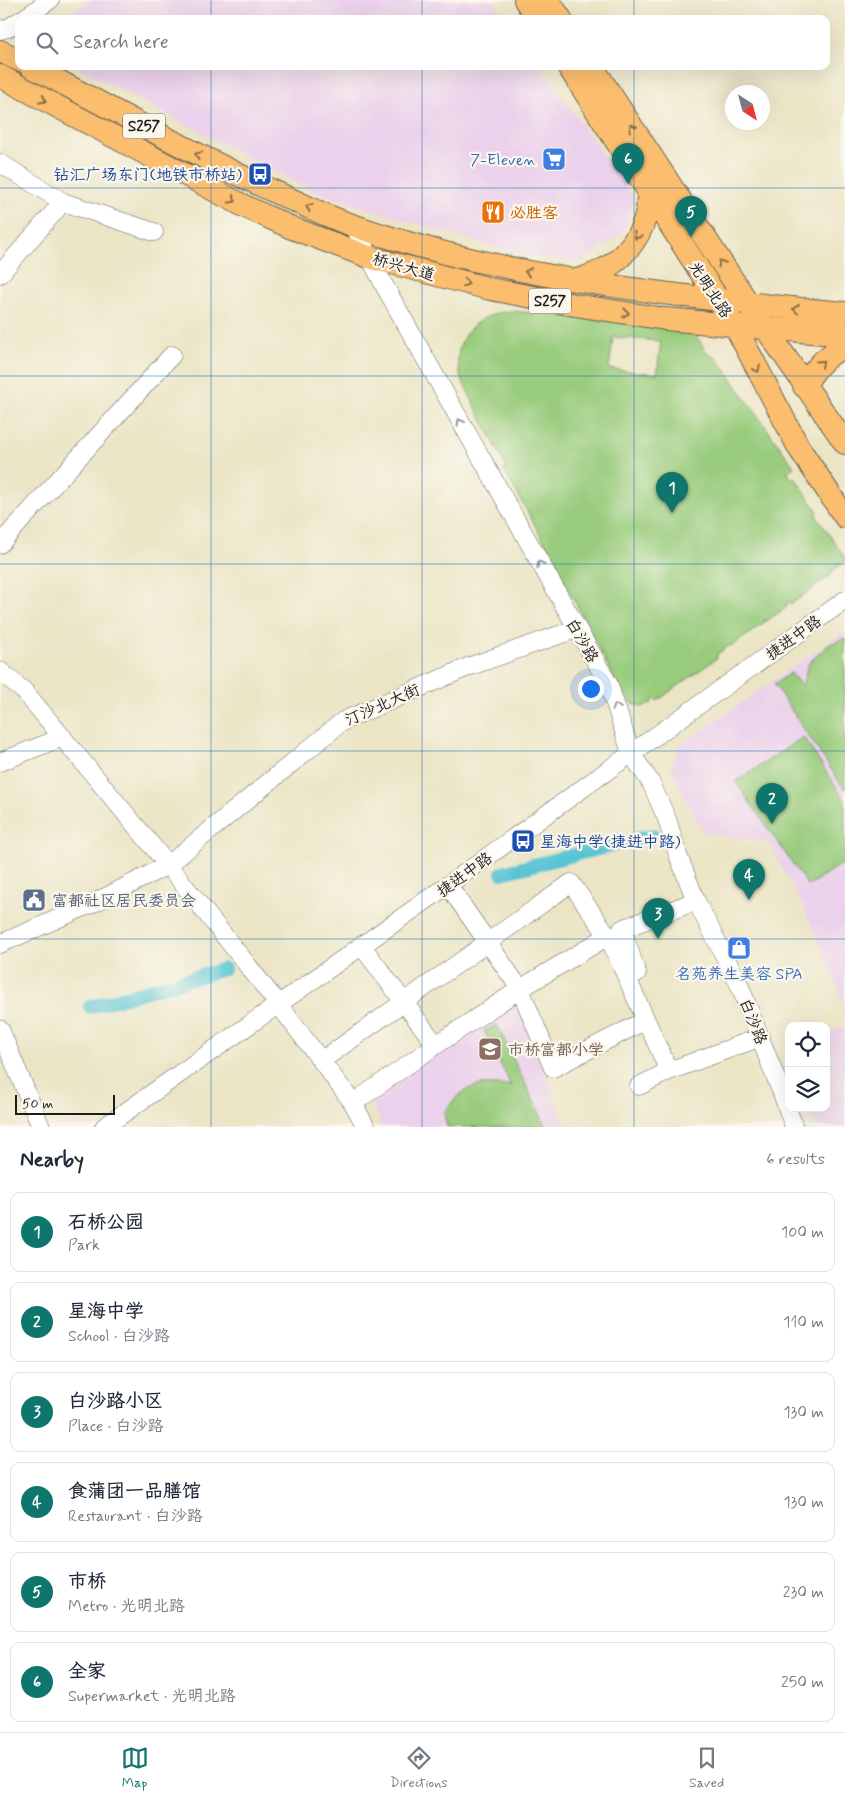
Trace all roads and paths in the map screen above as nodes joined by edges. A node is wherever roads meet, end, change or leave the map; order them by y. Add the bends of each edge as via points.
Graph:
1 (50, 0) edge
2 (525, 0) edge
3 (548, 0) edge
4 (29, 15) edge
5 (534, 15) edge
6 (558, 15) edge
7 (15, 24) edge
8 (0, 30) edge
9 (0, 51) edge
10 (15, 58) edge
11 (38, 70) edge
12 (571, 70) edge
13 (595, 70) edge
14 (0, 76) edge
15 (0, 163) edge
16 (648, 189) junction
17 (62, 202) junction
18 (354, 226) junction
19 (154, 232) dead end
20 (369, 257) junction
21 (0, 274) edge
22 (576, 280) junction
23 (718, 300) junction
24 (748, 303) junction
25 (845, 313) edge
26 (735, 326) junction
27 (764, 326) junction
28 (845, 335) edge
29 (845, 346) edge
30 (172, 355) dead end
31 (808, 390) junction
32 (780, 414) junction
33 (845, 443) edge
34 (845, 517) edge
35 (0, 544) edge
36 (845, 600) edge
37 (576, 629) junction
38 (0, 671) edge
39 (63, 737) junction
40 (631, 753) junction
41 (0, 762) edge
42 (168, 864) junction
43 (448, 885) junction
44 (696, 901) junction
45 (608, 936) junction
46 (488, 942) junction
47 (0, 944) edge
48 (361, 945) junction
49 (637, 973) dead end
50 (520, 989) junction
51 (404, 1001) junction
52 (279, 1005) junction
53 (646, 1020) junction
54 (0, 1030) edge
55 (761, 1037) junction
56 (436, 1045) junction
57 (321, 1061) junction
58 (669, 1071) junction
59 (639, 1086) dead end
60 (353, 1103) junction
61 (41, 1127) edge
62 (104, 1127) edge
63 (366, 1127) edge
64 (794, 1127) edge

1 - 4 street
2 - 5 main road
3 - 6 main road
7 - 8 street
9 - 10 main road
18 -> 11 main road, 桥兴大道 / S257 via 195,153
12 - 16 main road, 光明北路
24 -> 13 main road, 光明北路
14 -> 20 main road, 桥兴大道 / S257 via 244,206
15 - 17 street
16 -> 22 main road via 648,209 631,245 606,269
16 - 23 main road, 光明北路
17 - 19 street
17 - 21 street
18 - 20 street, 白沙路
22 -> 18 main road, 桥兴大道 / S257 via 479,262
20 -> 26 main road, 桥兴大道 / S257 via 532,298
37 -> 20 street, 白沙路
22 - 23 main road, 桥兴大道 / S257
23 - 24 main road, 桥兴大道 / S257
23 - 26 main road, 光明北路
25 -> 24 main road, 桥兴大道 / S257
24 - 27 main road, 光明北路
26 - 27 main road, 桥兴大道 / S257
26 -> 32 main road, 光明北路
27 - 28 main road, 桥兴大道 / S257
27 - 31 main road, 光明北路
31 -> 29 main road via 817,365
30 - 35 street
31 - 32 main road
31 - 33 main road, 光明北路
32 - 34 main road, 光明北路
36 - 40 street, 捷进中路
40 -> 37 street, 白沙路 via 609,685
37 - 42 street, 汀沙北大街 via 468,667 343,721
38 - 39 street via 25,692
39 - 41 street
39 - 42 street
40 - 43 street, 捷进中路
40 - 44 street, 白沙路 via 651,783 667,819
42 - 47 street, 汀沙北大街 via 98,901
42 - 52 street
43 - 46 street
43 - 48 street, 捷进中路
44 - 49 street via 622,929
44 - 55 street, 白沙路 via 739,984
45 - 46 street via 571,882
45 - 50 street
45 - 53 street
46 - 50 street
46 - 51 street
48 - 51 street
48 - 52 street, 捷进中路
50 - 53 street via 553,1068
50 - 56 street
51 - 56 street
51 - 57 street
52 - 57 street
52 - 62 street, 捷进中路
53 - 58 street
54 - 61 street
55 - 58 street
55 - 64 street, 白沙路
56 - 60 street
57 - 60 street
58 - 59 street
60 - 63 street

